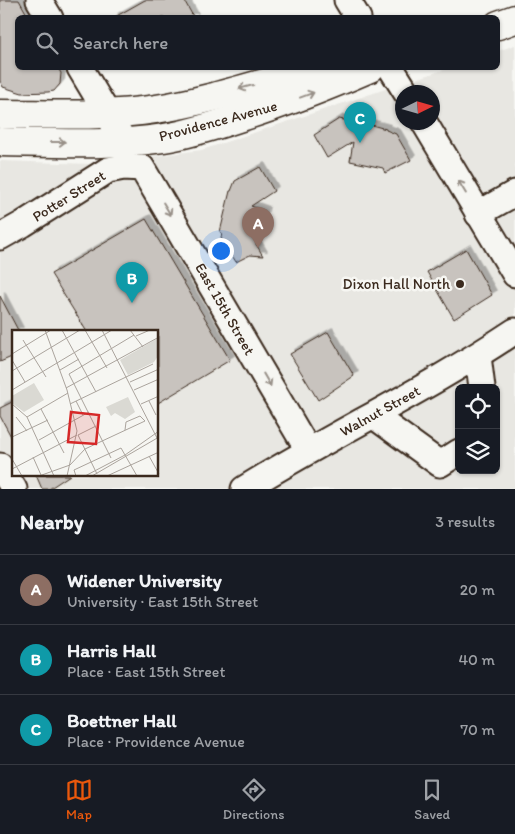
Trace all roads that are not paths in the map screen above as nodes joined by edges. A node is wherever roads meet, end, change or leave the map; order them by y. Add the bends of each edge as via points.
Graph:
1 (39, 0) edge
2 (347, 0) edge
3 (48, 15) edge
4 (356, 15) edge
5 (515, 19) edge
6 (500, 24) edge
7 (81, 70) edge
8 (310, 70) edge
9 (365, 70) edge
10 (392, 70) edge
11 (402, 85) edge
12 (107, 113) junction
13 (0, 114) edge
14 (429, 130) edge
15 (0, 142) edge
16 (125, 142) junction
17 (142, 168) joint
18 (515, 193) edge
19 (478, 214) junction
20 (0, 237) edge
21 (515, 274) edge
22 (515, 332) edge
23 (478, 356) junction
24 (482, 384) edge
25 (374, 416) junction
26 (308, 450) junction
27 (455, 455) edge
28 (0, 466) edge
29 (14, 489) edge
30 (244, 489) edge

1 - 3 street
2 - 4 street
5 - 6 main road
7 - 12 street
8 -> 12 main road, Providence Avenue via 184,104
16 -> 9 main road, Providence Avenue via 166,138 224,123 314,92
10 - 11 street
12 - 13 main road, Providence Avenue
12 - 16 street
19 -> 14 street
15 -> 16 main road, Providence Avenue
17 - 20 street, Potter Street via 108,170
17 -> 26 street, East 15th Street
18 - 19 street
19 - 21 street
22 - 23 street, Walnut Street
23 - 24 street
23 - 25 street, Walnut Street
25 - 26 street, Walnut Street
25 - 27 street via 440,464
26 - 30 street, Walnut Street
28 - 29 street

